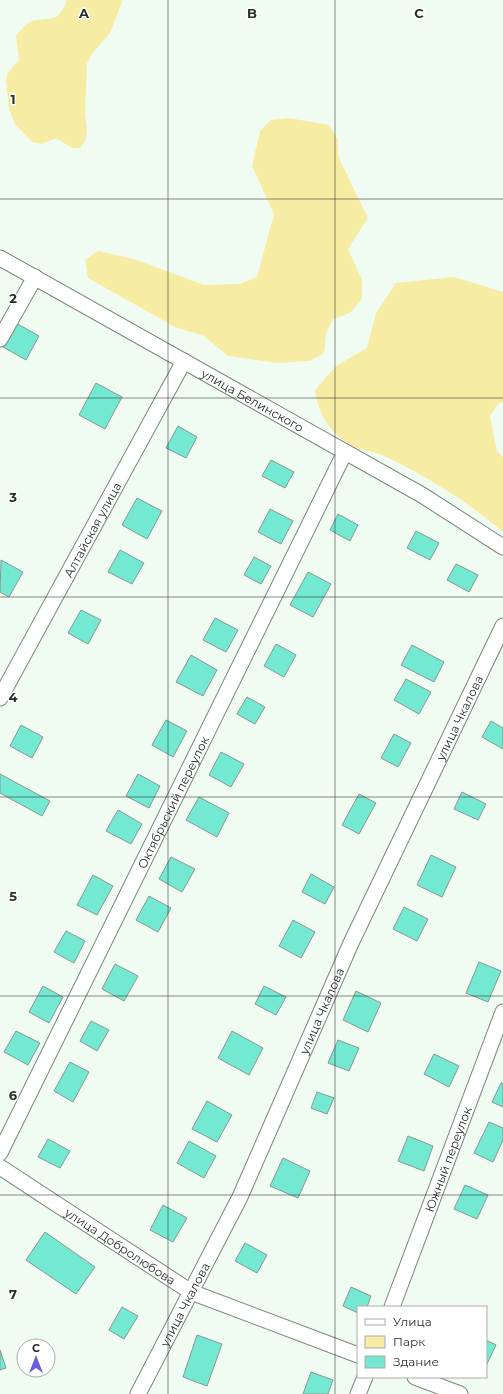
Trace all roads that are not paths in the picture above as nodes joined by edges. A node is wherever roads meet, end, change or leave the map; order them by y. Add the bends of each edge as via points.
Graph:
1 (0, 258) edge
2 (35, 277) junction
3 (0, 339) edge
4 (184, 361) junction
5 (345, 452) junction
6 (503, 547) edge
7 (503, 626) edge
8 (0, 698) edge
9 (503, 1012) edge
10 (0, 1153) edge
11 (0, 1167) edge
12 (190, 1292) junction
13 (392, 1306) edge
14 (357, 1355) edge
15 (365, 1378) edge
16 (418, 1378) edge
17 (138, 1394) edge
18 (358, 1394) edge
19 (460, 1394) edge

1 - 2 street, улица Белинского
2 - 3 street
2 - 4 street, улица Белинского
4 - 5 street, улица Белинского
4 - 8 street, Алтайская улица
5 - 6 street, улица Белинского
5 - 10 street, Октябрьский переулок
7 - 12 street, улица Чкалова via 352,943 240,1197
9 - 13 street, Южный переулок
11 - 12 street, улица Добролюбова
12 - 14 street, улица Добролюбова
12 - 17 street, улица Чкалова
15 - 18 street
16 - 19 street

